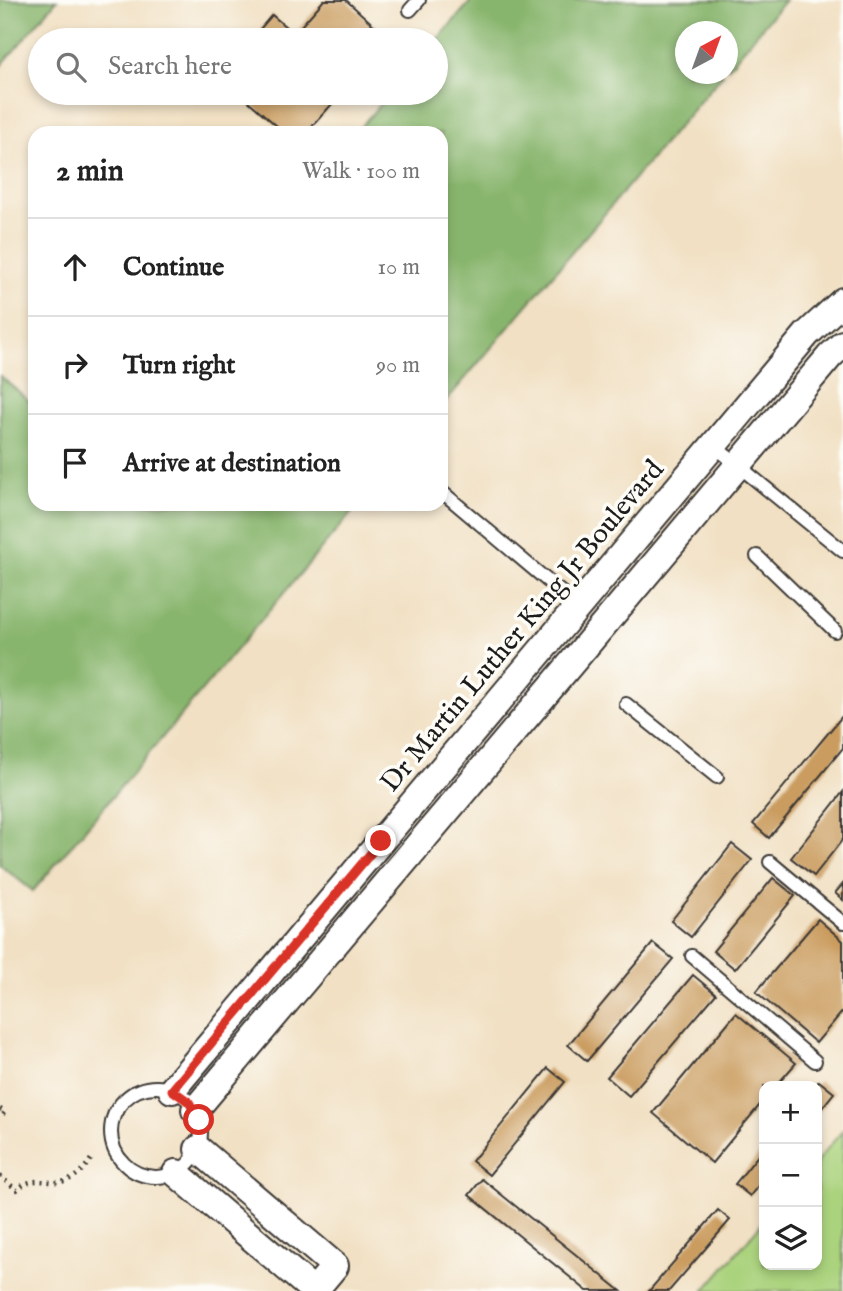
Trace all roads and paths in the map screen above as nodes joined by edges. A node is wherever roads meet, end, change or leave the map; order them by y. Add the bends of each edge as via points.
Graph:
1 (419, 0) edge
2 (410, 10) dead end
3 (843, 302) edge
4 (843, 344) edge
5 (713, 445) junction
6 (737, 466) junction
7 (448, 497) edge
8 (843, 551) edge
9 (757, 556) dead end
10 (568, 598) dead end
11 (835, 631) dead end
12 (626, 704) dead end
13 (717, 777) dead end
14 (416, 799) junction
15 (440, 820) junction
16 (770, 862) dead end
17 (843, 923) edge
18 (692, 956) dead end
19 (815, 1060) dead end
20 (172, 1090) junction
21 (0, 1109) edge
22 (195, 1111) junction
23 (0, 1118) edge
24 (198, 1149) junction
25 (91, 1159) dead end
26 (176, 1173) junction
27 (0, 1176) edge

1 - 2 lane
3 - 5 street, Dr Martin Luther King Jr Boulevard via 807,334
4 - 6 street
5 - 6 lane
5 - 14 street, Dr Martin Luther King Jr Boulevard
6 - 8 lane
6 - 15 street
7 - 10 lane
9 - 11 lane
12 - 13 lane
14 - 15 street
14 - 20 street, Dr Martin Luther King Jr Boulevard
15 - 22 street
16 - 17 lane
18 - 19 lane
20 - 22 lane
20 - 26 lane via 148,1088 126,1099 111,1133 119,1157 135,1172 155,1177
21 - 23 path via 5,1112
22 - 24 lane via 201,1129
24 - 26 lane
24 - 26 street via 335,1266 314,1290
25 - 27 path via 83,1171 59,1184 34,1179 18,1190

